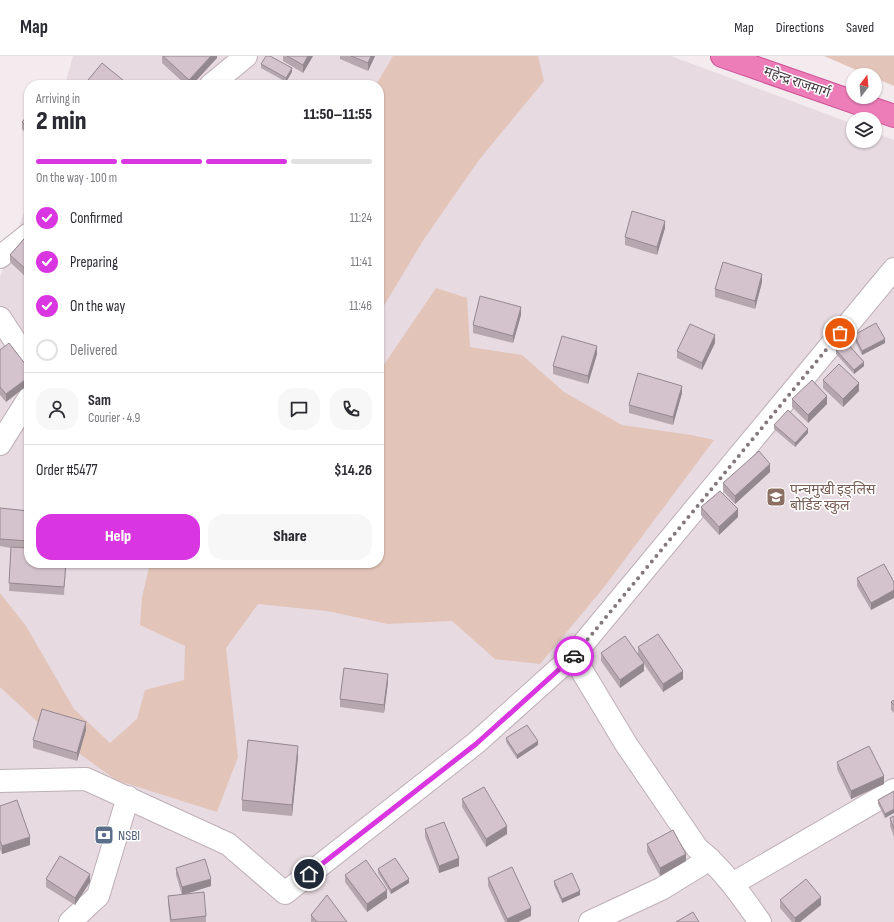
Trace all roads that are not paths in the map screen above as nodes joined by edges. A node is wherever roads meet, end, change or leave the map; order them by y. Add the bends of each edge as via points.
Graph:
1 (246, 56) edge
2 (722, 56) edge
3 (217, 80) edge
4 (894, 116) edge
5 (24, 238) edge
6 (0, 258) edge
7 (894, 269) edge
8 (0, 318) edge
9 (24, 354) edge
10 (24, 406) edge
11 (0, 444) edge
12 (574, 656) junction
13 (0, 782) edge
14 (894, 790) edge
15 (128, 797) junction
16 (710, 859) junction
17 (734, 883) junction
18 (70, 922) edge
19 (590, 922) edge
20 (760, 922) edge

1 - 3 street
2 - 4 highway, महेन्द्र राजमार्ग
5 - 6 street
7 - 12 street
8 - 9 street
10 - 11 street
12 - 15 street via 476,744 285,893 228,844
12 - 16 street via 626,744 697,848
13 - 15 street via 86,779
14 - 17 street
15 - 18 street via 98,896
16 - 17 street
16 - 19 street via 661,889
17 - 20 street

